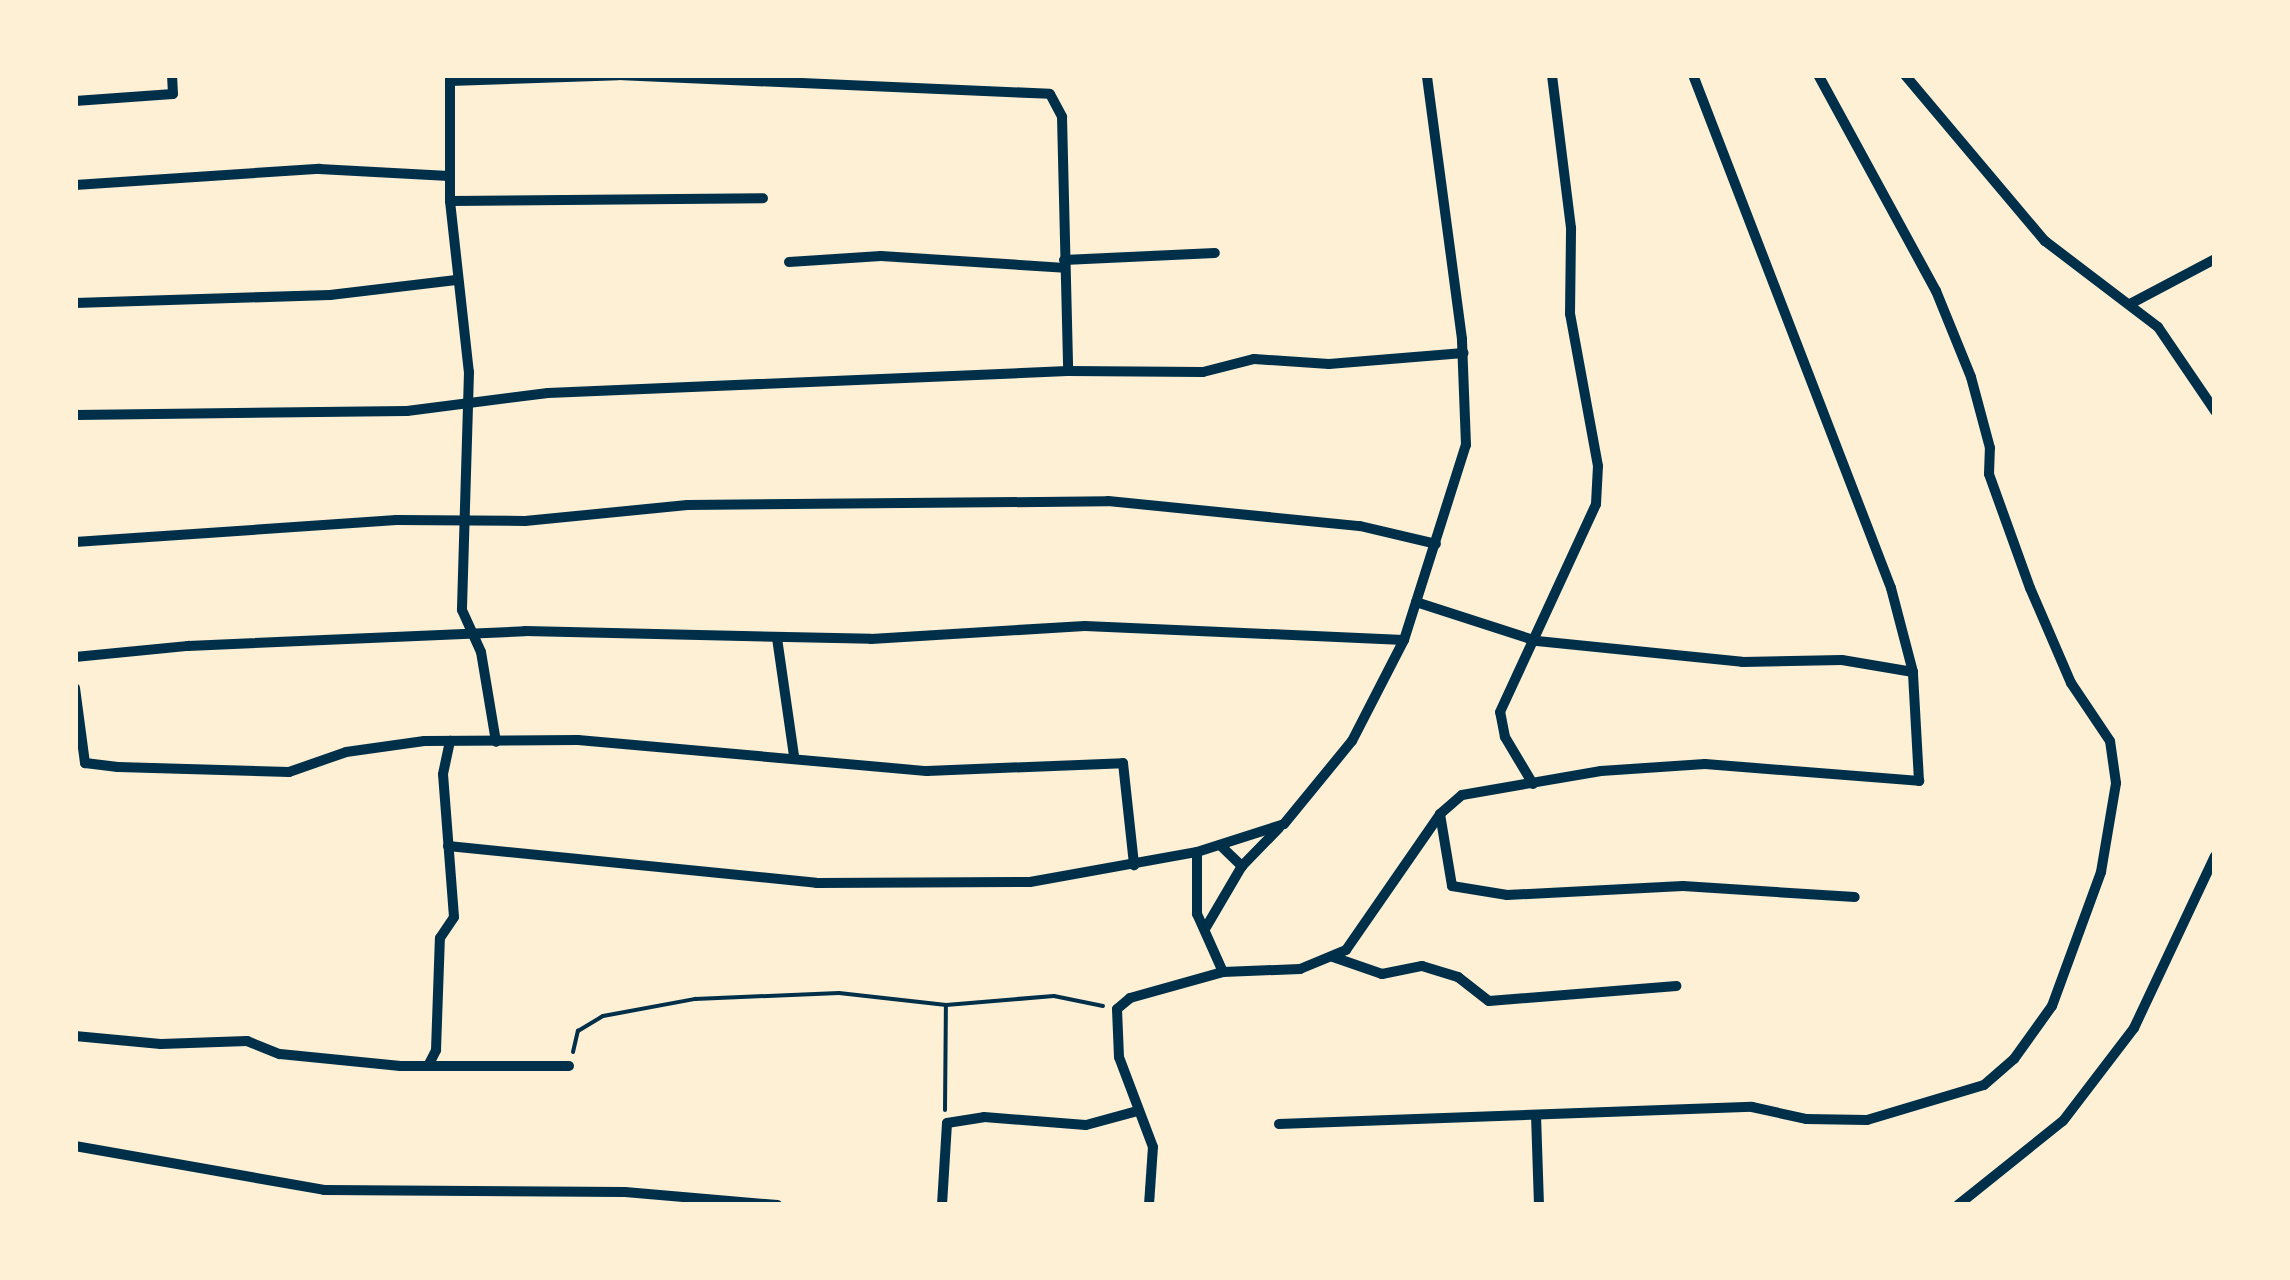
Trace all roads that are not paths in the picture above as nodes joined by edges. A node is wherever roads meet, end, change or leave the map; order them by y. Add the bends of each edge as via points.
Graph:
1 (172, 75) edge
2 (1427, 75) edge
3 (1552, 75) edge
4 (1693, 75) edge
5 (1818, 75) edge
6 (1905, 75) edge
7 (450, 78) edge
8 (75, 101) edge
9 (449, 176) junction
10 (75, 185) edge
11 (763, 198) dead end
12 (450, 201) junction
13 (1215, 253) dead end
14 (2215, 259) edge
15 (789, 262) dead end
16 (1065, 264) junction
17 (456, 280) junction
18 (75, 302) edge
19 (2130, 304) junction
20 (1464, 353) junction
21 (1068, 371) junction
22 (467, 401) junction
23 (2215, 411) edge
24 (75, 415) edge
25 (464, 519) junction
26 (75, 542) edge
27 (1436, 544) junction
28 (1416, 602) junction
29 (471, 634) junction
30 (778, 638) junction
31 (1404, 640) junction
32 (1536, 641) junction
33 (75, 658) edge
34 (1913, 672) junction
35 (75, 688) edge
36 (450, 741) junction
37 (496, 742) junction
38 (794, 756) junction
39 (1533, 784) junction
40 (1440, 814) junction
41 (1284, 824) junction
42 (448, 846) junction
43 (1222, 847) junction
44 (1197, 852) junction
45 (2215, 856) edge
46 (1134, 865) junction
47 (1242, 866) junction
48 (1855, 897) dead end
49 (1206, 929) junction
50 (1333, 957) junction
51 (1223, 972) junction
52 (1676, 986) dead end
53 (75, 1036) edge
54 (428, 1066) junction
55 (569, 1066) road end
56 (1134, 1112) junction
57 (1536, 1115) junction
58 (1279, 1124) dead end
59 (75, 1146) edge
60 (660, 1202) edge
61 (777, 1205) edge
62 (942, 1205) edge
63 (1149, 1205) edge
64 (1539, 1205) edge
65 (1958, 1205) edge

1 - 8 street via 173,94
2 - 20 street
3 - 32 street via 1570,228 1570,314 1598,466 1596,504
4 - 34 street via 1891,588
5 - 57 street via 1936,291 1972,377 1990,448 1988,474 2030,588 2071,682 2110,741 2116,783 2101,872 2036,1032 1984,1086 1956,1098 1834,1122 1752,1107
6 - 19 street via 2044,242
7 - 9 street
7 - 16 street via 618,75 1050,94 1062,118
9 - 10 street via 319,169
9 - 12 street
11 - 12 street
12 - 17 street
13 - 16 street
14 - 19 street
15 - 16 street via 881,256
16 - 21 street
17 - 18 street via 330,295
17 - 22 street
19 - 23 street via 2178,352
20 - 21 street via 1329,364 1254,359 1203,372
20 - 27 street via 1466,445
21 - 22 street
22 - 24 street via 356,413
22 - 25 street
25 - 26 street
25 - 27 street via 525,521 688,505 1108,501 1360,526
25 - 29 street via 462,610
27 - 28 street
28 - 31 street
28 - 32 street
29 - 30 street via 667,630
29 - 33 street via 188,646
29 - 37 street via 481,652
30 - 31 street via 1086,626
30 - 38 street
31 - 41 street via 1352,741
32 - 34 street via 1742,662 1842,660
32 - 39 street via 1500,712 1505,737
34 - 39 street via 1918,781 1705,764
35 - 36 street via 85,762 288,772 346,752
36 - 37 street
36 - 42 street via 443,774
37 - 38 street via 578,740
38 - 46 street via 927,771 1123,764
39 - 40 street via 1462,794
40 - 48 street via 1452,886 1508,896 1683,886
40 - 50 street via 1372,920
41 - 43 street
41 - 47 street
42 - 46 street via 816,884 1030,882
42 - 54 street via 454,917 440,938 436,1050
43 - 44 street
43 - 47 street
44 - 46 street
44 - 49 street via 1197,914
45 - 65 street via 2134,1028 2063,1121
47 - 49 street
49 - 51 street
50 - 51 street via 1300,969
50 - 52 street via 1382,974 1422,966 1489,1001
51 - 56 street via 1130,998 1117,1009 1119,1057
53 - 54 street via 161,1044 247,1041 280,1054
54 - 55 street
56 - 62 street via 1086,1125 984,1118 947,1123
56 - 63 street via 1153,1148
57 - 58 street
57 - 64 street
59 - 60 street via 324,1190 625,1192
60 - 61 street

